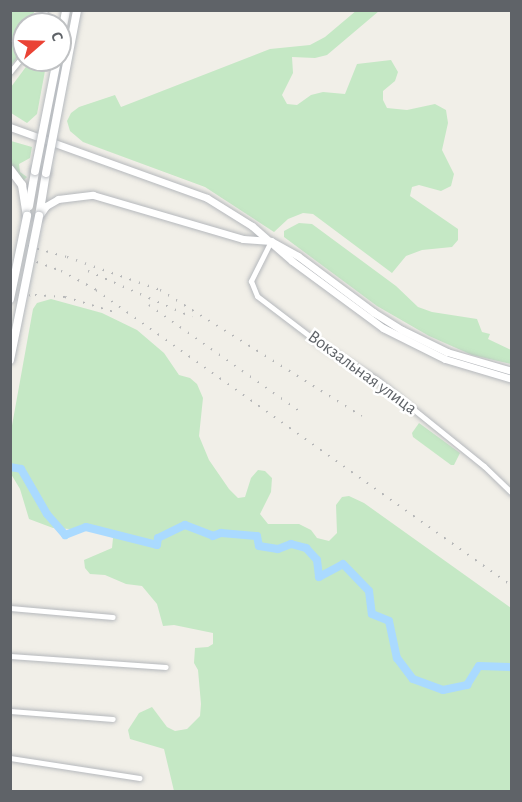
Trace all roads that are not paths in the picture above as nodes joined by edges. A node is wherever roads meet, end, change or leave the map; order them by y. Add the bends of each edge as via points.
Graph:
1 (77, 10) edge
2 (55, 72) edge
3 (10, 127) edge
4 (10, 168) edge
5 (27, 216) junction
6 (39, 216) junction
7 (271, 241) junction
8 (10, 299) edge
9 (10, 360) edge
10 (512, 371) edge
11 (512, 379) edge
12 (512, 493) edge
13 (10, 608) edge
14 (113, 617) dead end
15 (10, 656) edge
16 (166, 668) dead end
17 (10, 711) edge
18 (112, 719) dead end
19 (10, 758) edge
20 (139, 778) dead end

1 - 6 main road, bridge
2 - 5 main road, bridge
3 - 7 street via 198,194
4 - 5 main road via 22,185
5 - 8 main road, bridge
6 - 7 street via 58,199 93,195 243,238
6 - 9 main road, bridge
7 - 10 street via 402,330 447,352
7 - 11 street via 383,328 437,356
7 - 12 street, Вокзальная улица via 252,281 257,296 320,344 376,379
13 - 14 street
15 - 16 street
17 - 18 street
19 - 20 street

